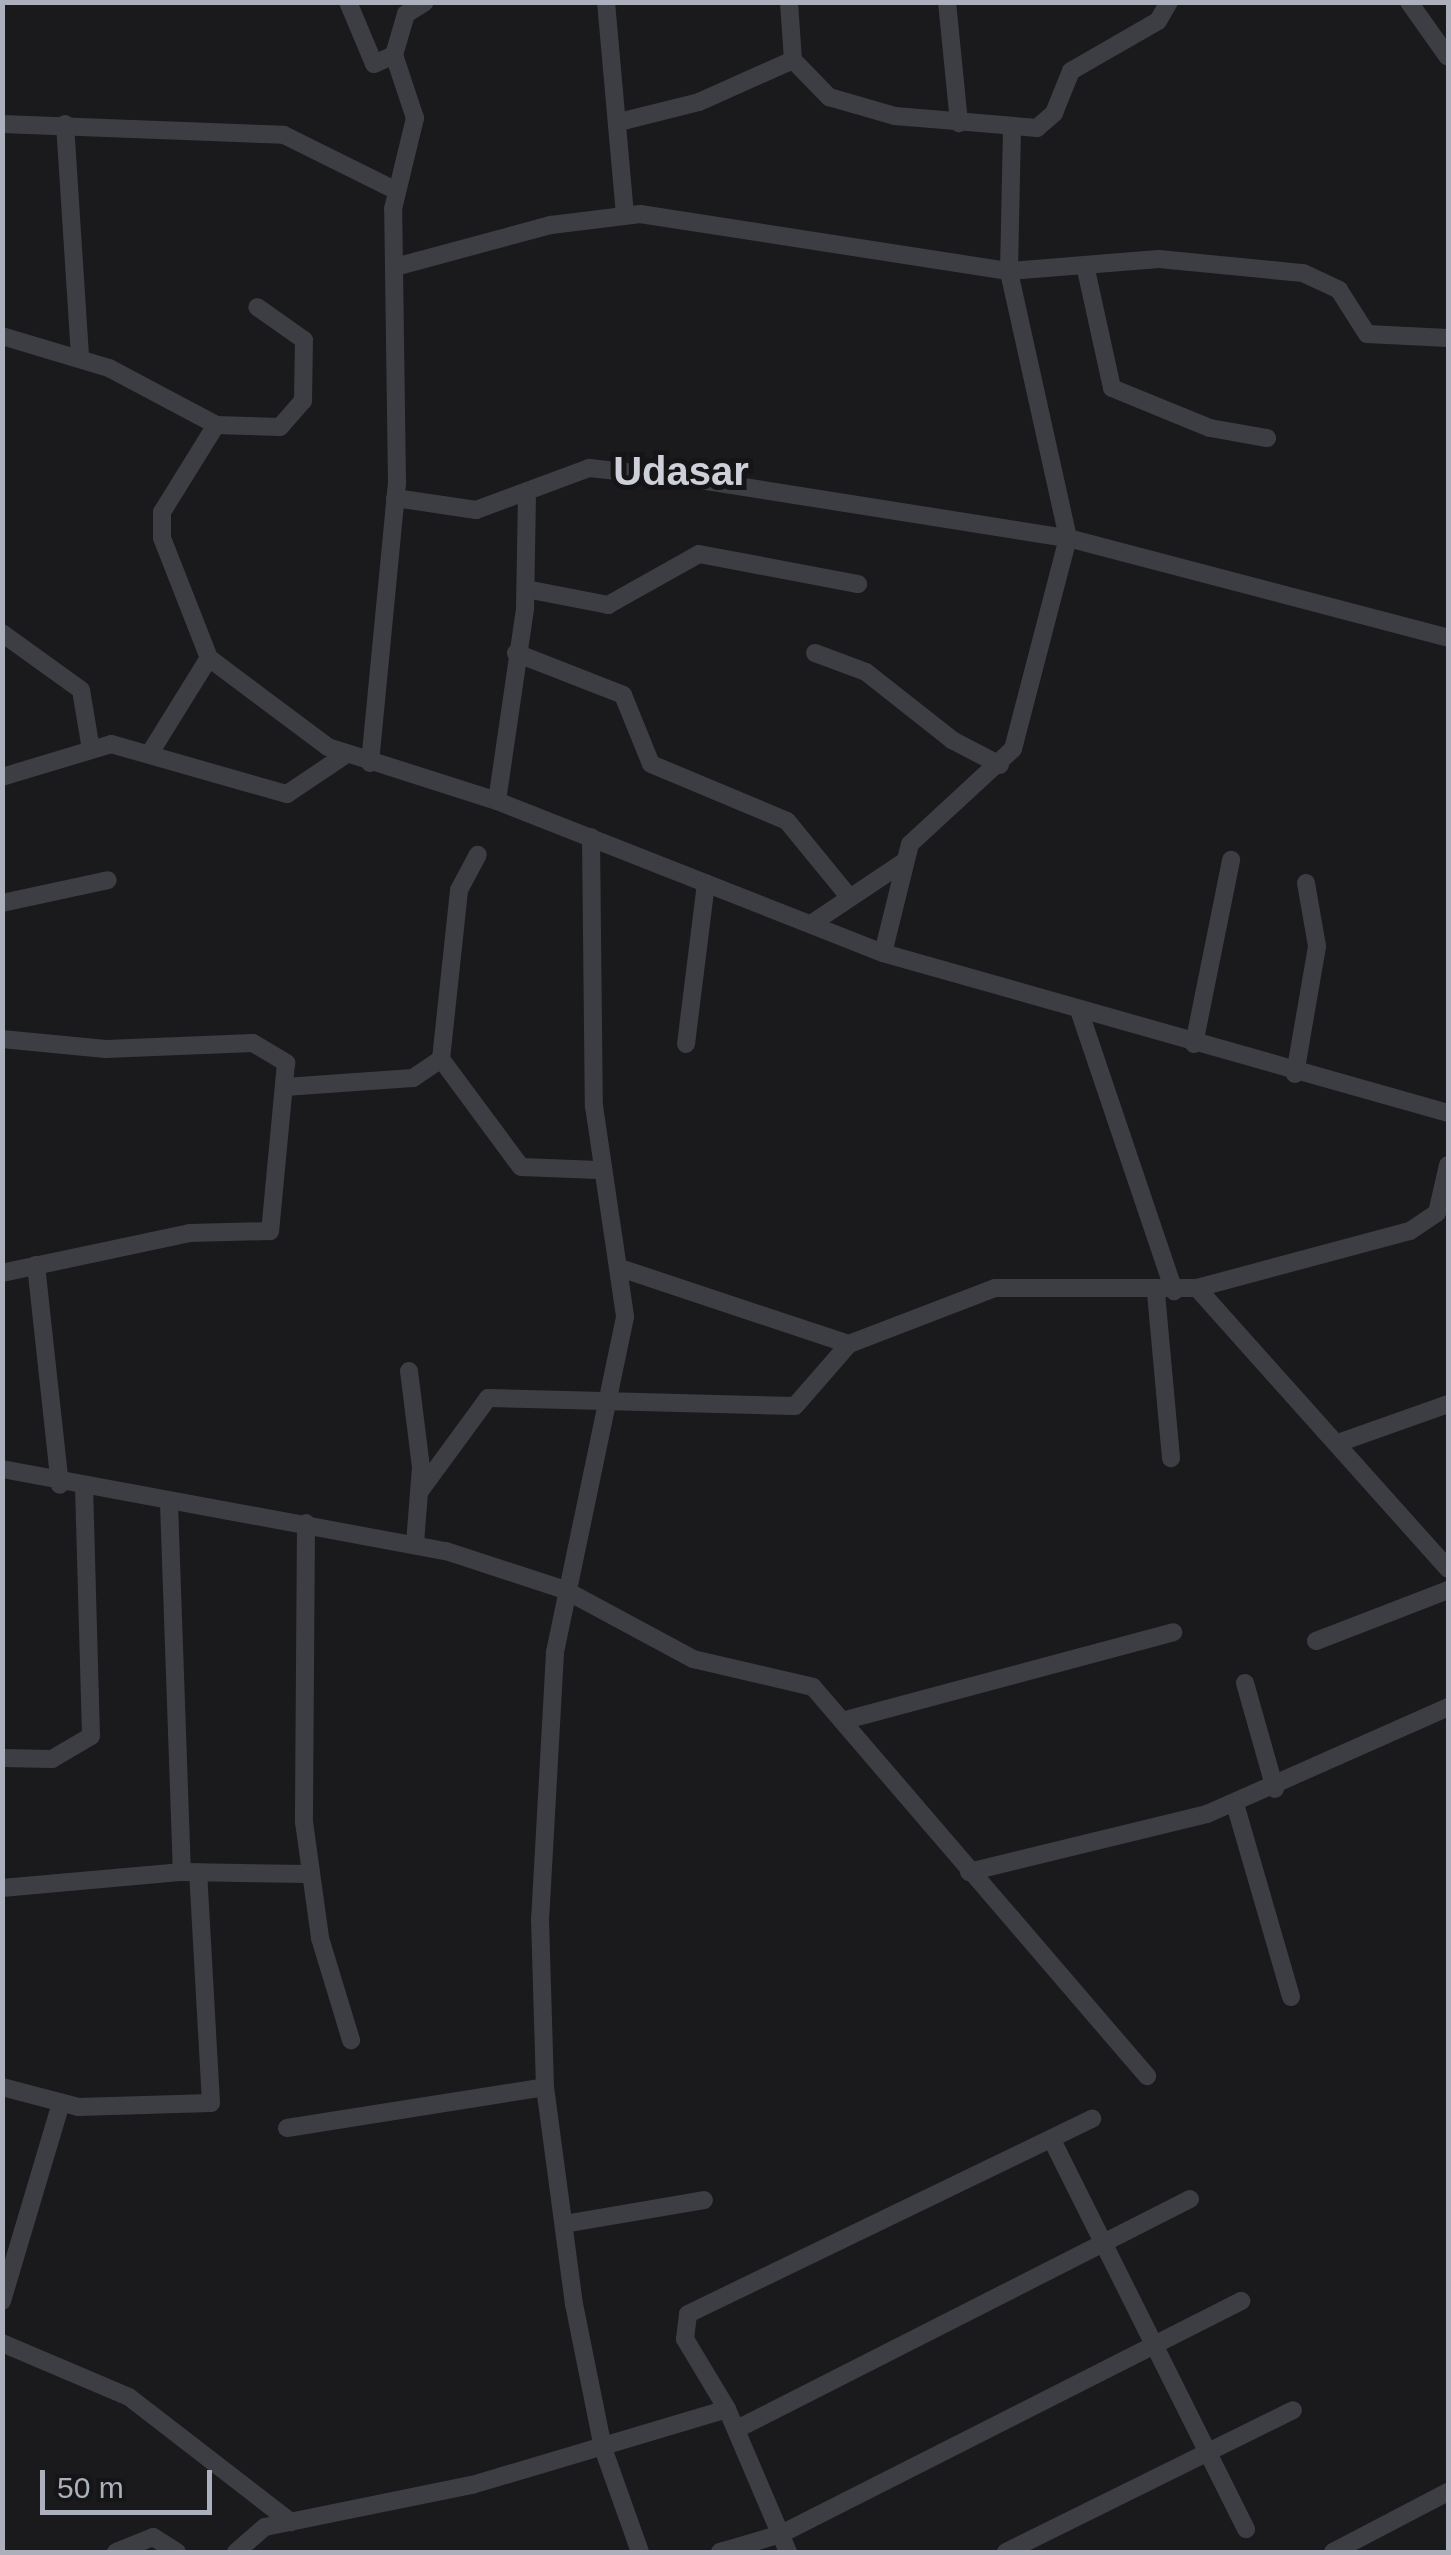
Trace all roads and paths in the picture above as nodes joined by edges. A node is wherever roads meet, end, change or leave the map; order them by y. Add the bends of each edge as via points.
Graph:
1 (348, 2) edge
2 (425, 2) edge
3 (606, 2) edge
4 (789, 2) edge
5 (947, 2) edge
6 (1169, 2) edge
7 (1409, 2) edge
8 (394, 55) junction
9 (1448, 57) edge
10 (793, 60) junction
11 (623, 121) junction
12 (959, 123) junction
13 (2, 124) edge
14 (65, 124) junction
15 (1012, 128) junction
16 (396, 190) junction
17 (624, 214) junction
18 (1084, 265) junction
19 (395, 267) junction
20 (1009, 271) junction
21 (256, 306) dead end
22 (2, 336) edge
23 (1448, 338) edge
24 (80, 357) junction
25 (216, 425) junction
26 (1267, 438) dead end
27 (528, 490) junction
28 (396, 498) junction
29 (1068, 538) junction
30 (858, 584) dead end
31 (526, 590) junction
32 (2, 633) edge
33 (1448, 638) edge
34 (516, 653) junction
35 (816, 653) dead end
36 (209, 658) junction
37 (90, 744) junction
38 (150, 753) junction
39 (345, 755) junction
40 (370, 764) junction
41 (1000, 765) junction
42 (2, 778) edge
43 (496, 801) junction
44 (591, 837) junction
45 (478, 855) dead end
46 (1232, 860) dead end
47 (904, 862) junction
48 (108, 880) dead end
49 (706, 883) junction
50 (1306, 884) dead end
51 (850, 898) junction
52 (2, 904) edge
53 (811, 924) junction
54 (883, 953) junction
55 (1079, 1010) junction
56 (2, 1039) edge
57 (686, 1044) dead end
58 (1194, 1044) junction
59 (441, 1059) junction
60 (1295, 1074) junction
61 (285, 1087) junction
62 (1448, 1113) edge
63 (1448, 1165) edge
64 (600, 1170) junction
65 (36, 1265) junction
66 (623, 1269) junction
67 (2, 1272) edge
68 (1197, 1288) junction
69 (1165, 1292) junction
70 (849, 1344) junction
71 (409, 1371) dead end
72 (1448, 1404) edge
73 (610, 1407) junction
74 (1338, 1443) junction
75 (1172, 1458) dead end
76 (2, 1469) edge
77 (60, 1485) junction
78 (84, 1489) junction
79 (420, 1491) junction
80 (169, 1503) junction
81 (306, 1523) junction
82 (415, 1543) junction
83 (1448, 1569) edge
84 (565, 1590) junction
85 (1448, 1590) edge
86 (1173, 1632) dead end
87 (1316, 1641) dead end
88 (1245, 1683) dead end
89 (1448, 1707) edge
90 (842, 1720) junction
91 (2, 1758) edge
92 (1275, 1789) junction
93 (1235, 1804) junction
94 (190, 1872) junction
95 (969, 1872) junction
96 (308, 1874) junction
97 (2, 1888) edge
98 (1292, 1998) dead end
99 (351, 2040) dead end
100 (1147, 2076) dead end
101 (545, 2086) junction
102 (2, 2087) edge
103 (61, 2103) junction
104 (1092, 2119) dead end
105 (287, 2128) dead end
106 (1052, 2140) junction
107 (1190, 2199) dead end
108 (704, 2200) dead end
109 (564, 2224) junction
110 (1102, 2240) junction
111 (2, 2301) edge
112 (1241, 2301) dead end
113 (2, 2343) edge
114 (1156, 2346) junction
115 (727, 2408) junction
116 (1292, 2410) dead end
117 (737, 2430) junction
118 (602, 2448) junction
119 (1208, 2452) junction
120 (1448, 2492) edge
121 (291, 2522) junction
122 (1246, 2530) dead end
123 (781, 2534) junction
124 (116, 2552) edge
125 (177, 2552) edge
126 (236, 2552) edge
127 (640, 2552) edge
128 (720, 2552) edge
129 (788, 2552) edge
130 (1006, 2552) edge
131 (1333, 2552) edge

1 - 8 street via 364,56 374,64
2 - 8 street via 406,14
3 - 11 street
4 - 10 street
5 - 12 street
6 - 15 street via 1158,21 1072,72 1046,124
7 - 9 street
8 - 16 street via 416,118
10 - 11 street via 699,102
10 - 12 street via 808,82 858,108
11 - 17 street
12 - 15 street
13 - 14 street
14 - 16 street via 284,135
14 - 24 street
15 - 20 street
16 - 19 street
17 - 19 street
17 - 20 street
18 - 20 street
18 - 23 street via 1206,260 1303,273 1339,290 1368,334
18 - 26 street via 1112,388 1210,428
19 - 28 street
20 - 29 street
21 - 25 street via 304,340 304,400 280,427
22 - 24 street
24 - 25 street
25 - 36 street via 162,512 162,538
27 - 28 street via 476,510
27 - 29 street via 589,468
27 - 31 street
28 - 40 street
29 - 33 street
29 - 41 street via 1030,695
30 - 31 street via 699,554 608,605
31 - 34 street
32 - 37 street via 81,690
34 - 43 street
34 - 51 street via 623,694 651,764 787,820
35 - 41 street via 866,672 952,740
36 - 38 street
36 - 39 street
37 - 38 street
37 - 42 street
38 - 39 street via 266,794 308,786
39 - 40 street
40 - 43 street
41 - 47 street via 920,831
43 - 44 street
44 - 49 street
44 - 64 street
45 - 59 street via 459,890
46 - 58 street
47 - 51 street
47 - 54 street
48 - 52 street
49 - 53 street
49 - 57 street
50 - 60 street via 1317,946
51 - 53 street
53 - 54 street
54 - 55 street
55 - 58 street
55 - 69 street
56 - 61 street via 106,1050 267,1044 286,1063
58 - 60 street
59 - 61 street via 413,1078
59 - 64 street via 521,1166
60 - 62 street
61 - 65 street via 270,1231 190,1233
63 - 68 street via 1430,1221
64 - 66 street
65 - 67 street
65 - 77 street
66 - 70 street
66 - 73 street
68 - 69 street
68 - 74 street
69 - 70 street via 995,1288
69 - 75 street
70 - 73 street via 795,1406
71 - 79 street
72 - 74 street
73 - 79 street via 488,1398
73 - 84 street
74 - 83 street
76 - 77 street
77 - 78 street
78 - 80 street
78 - 91 street via 91,1736 52,1759
79 - 82 street
80 - 81 street
80 - 94 street
81 - 82 street
81 - 96 street
82 - 84 street
84 - 90 street via 693,1659 798,1680
84 - 101 street via 544,1788
85 - 87 street
86 - 90 street
88 - 92 street
89 - 92 street
90 - 95 street
92 - 93 street
93 - 95 street
93 - 98 street
94 - 96 street
94 - 97 street
94 - 103 street via 211,2103
95 - 100 street
96 - 99 street
101 - 105 street
101 - 109 street
102 - 103 street
103 - 111 street
104 - 106 street
106 - 110 street
106 - 115 street via 696,2306 685,2339
107 - 110 street
108 - 109 street
109 - 118 street
110 - 114 street
110 - 117 street
112 - 114 street
113 - 121 street via 141,2404
114 - 119 street
114 - 123 street
115 - 117 street
115 - 118 street
116 - 119 street
117 - 123 street
118 - 121 street
118 - 127 street
119 - 122 street
119 - 130 street
120 - 131 street
121 - 126 street via 249,2534
123 - 128 street
123 - 129 street
124 - 125 street via 153,2537

